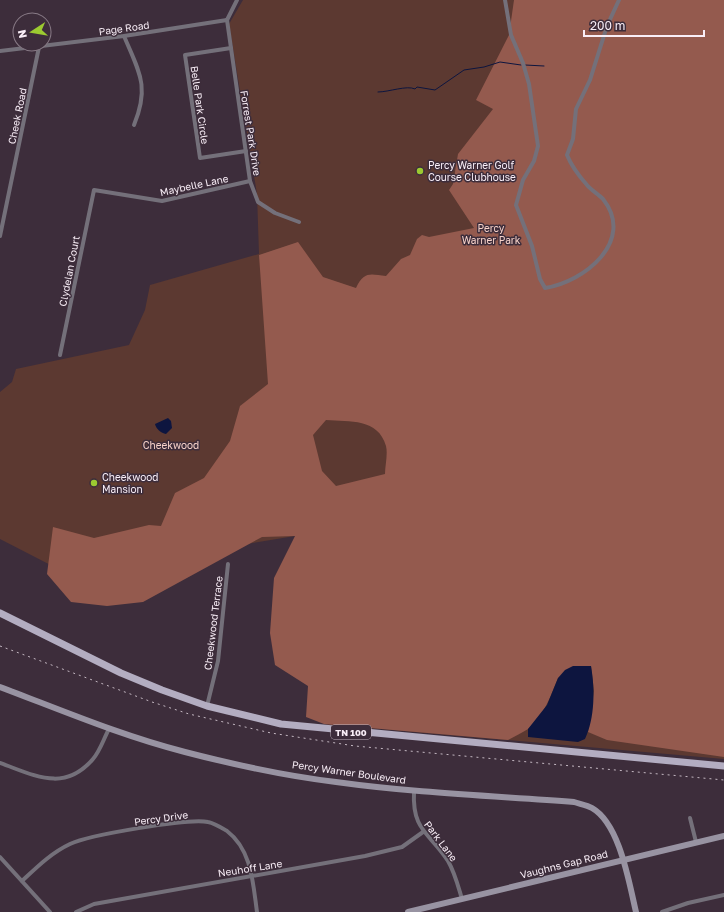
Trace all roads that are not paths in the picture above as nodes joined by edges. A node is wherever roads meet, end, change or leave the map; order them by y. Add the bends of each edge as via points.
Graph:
1 (237, 0) edge
2 (505, 0) edge
3 (619, 0) edge
4 (227, 20) junction
5 (124, 36) junction
6 (52, 45) edge
7 (231, 48) junction
8 (12, 50) edge
9 (0, 51) edge
10 (38, 52) edge
11 (134, 125) dead end
12 (246, 151) junction
13 (250, 181) junction
14 (94, 190) joint
15 (298, 222) dead end
16 (0, 236) edge
17 (60, 355) dead end
18 (228, 564) dead end
19 (0, 612) edge
20 (0, 687) edge
21 (208, 706) junction
22 (109, 729) junction
23 (0, 763) edge
24 (724, 766) edge
25 (414, 791) junction
26 (690, 818) dead end
27 (423, 832) junction
28 (724, 836) edge
29 (696, 842) junction
30 (0, 857) edge
31 (623, 860) junction
32 (251, 876) junction
33 (22, 881) junction
34 (724, 895) edge
35 (462, 899) junction
36 (666, 911) edge
37 (50, 912) edge
38 (76, 912) edge
39 (257, 912) edge
40 (408, 912) edge
41 (636, 912) edge

1 - 4 street
2 - 3 street via 511,35 529,84 538,146 534,161 522,180 516,204 532,246 540,280 545,288 569,281 588,270 605,254 610,242 612,216 603,199 587,185 567,155 573,139 576,109 592,75 607,26
4 - 5 street, Page Road
4 - 7 street, Forrest Park Drive
5 - 6 street, Page Road
5 - 11 street via 142,81 141,109
7 - 12 street, Forrest Park Drive
7 - 12 street, Belle Park Circle via 185,55 189,84 200,158
8 - 9 street, Page Road
10 - 16 street, Cheek Road
12 - 13 street, Forrest Park Drive
13 - 14 street, Maybelle Lane via 162,201
13 - 15 street, Forrest Park Drive via 258,202 275,213
14 - 17 street, Clydelan Court
18 - 21 street, Cheekwood Terrace via 218,661
19 - 21 main road, TN 100 via 121,673
20 - 22 street, Percy Warner Boulevard
21 - 24 main road, TN 100 via 299,727
22 - 23 street via 94,758 77,773 61,779 46,779
22 - 25 street, Percy Warner Boulevard via 184,752 261,769 336,782
25 - 27 street, Park Lane via 413,806 416,820
25 - 31 street, Percy Warner Boulevard via 574,802 593,808 605,820 616,839
26 - 29 street
27 - 32 street, Neuhoff Lane via 402,847 330,864
27 - 35 street, Park Lane via 449,862
28 - 29 street, Vaughns Gap Road
29 - 31 street, Vaughns Gap Road
30 - 33 street
31 - 35 street, Vaughns Gap Road
31 - 41 street, Percy Warner Boulevard
32 - 33 street, Percy Drive via 248,860 241,846 227,832 209,822 191,821 107,834 72,843 50,854
32 - 38 street, Neuhoff Lane via 94,904
32 - 39 street, Percy Drive
33 - 37 street
34 - 36 street
35 - 40 street, Vaughns Gap Road

